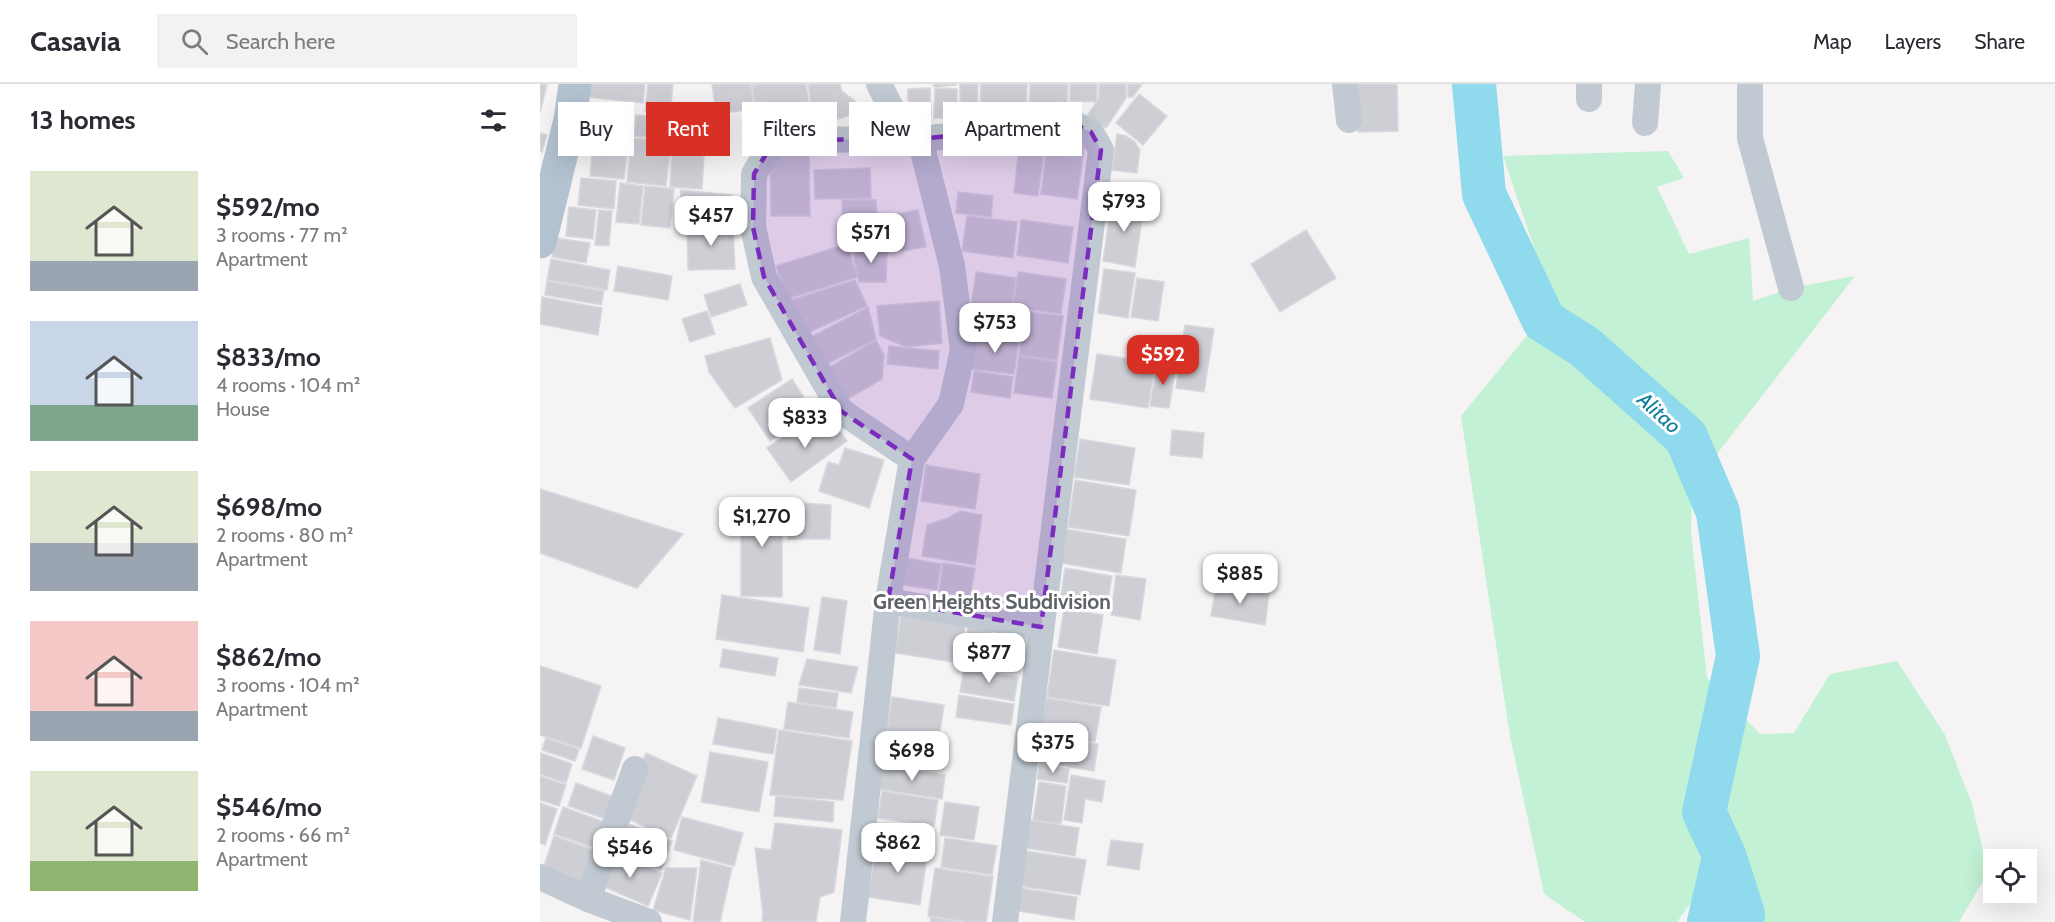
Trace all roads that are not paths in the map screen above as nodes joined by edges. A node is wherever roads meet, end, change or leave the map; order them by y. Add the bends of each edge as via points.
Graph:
1 (575, 84) edge
2 (879, 84) edge
3 (1346, 84) edge
4 (1648, 84) edge
5 (1750, 84) edge
6 (888, 102) edge
7 (1349, 120) dead end
8 (1645, 123) dead end
9 (931, 138) edge
10 (849, 140) edge
11 (924, 156) edge
12 (540, 242) edge
13 (1791, 288) dead end
14 (912, 459) junction
15 (888, 601) junction
16 (1041, 627) junction
17 (635, 769) dead end
18 (540, 877) edge
19 (588, 899) junction
20 (649, 922) edge
21 (853, 922) edge
22 (1005, 922) edge

1 - 12 main road
2 - 6 street
3 - 7 street
4 - 8 street
5 - 13 street via 1750,138
9 - 16 street via 1072,123 1091,132 1101,150
10 - 14 street via 783,140 766,154 754,174 753,227 764,277 841,411
11 - 14 street via 952,266 963,350 951,404
14 - 15 street
15 - 16 street
15 - 21 street
16 - 22 street
17 - 19 street
18 - 19 street
19 - 20 street

